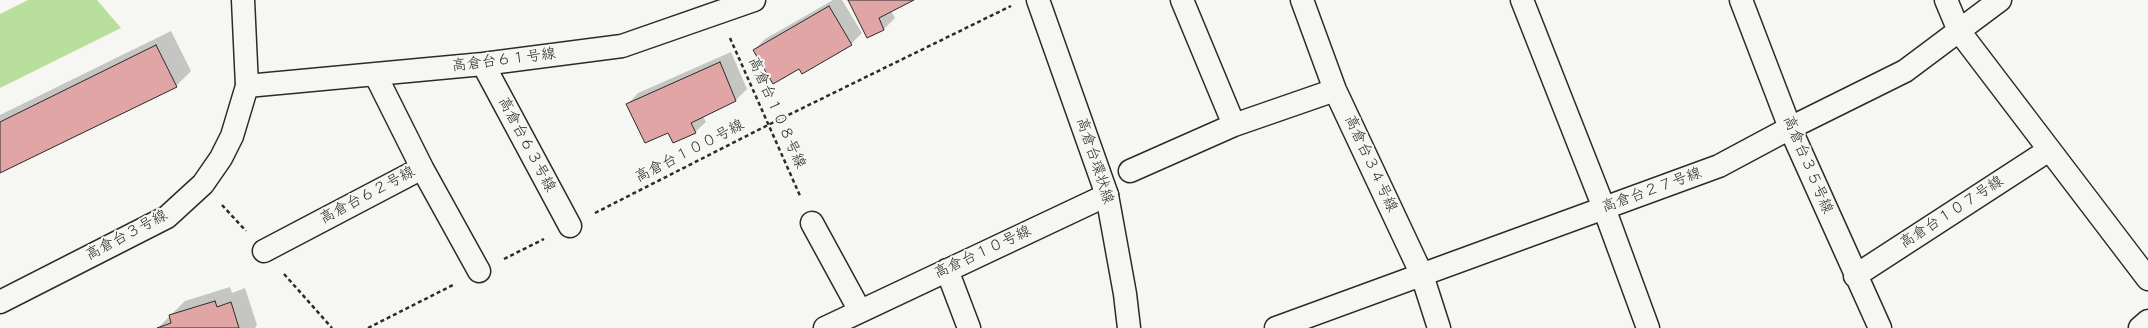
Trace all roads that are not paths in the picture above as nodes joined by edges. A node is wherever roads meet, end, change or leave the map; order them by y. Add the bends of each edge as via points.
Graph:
1 (243, 0) edge
2 (754, 0) edge
3 (1182, 0) edge
4 (1302, 0) edge
5 (1522, 0) edge
6 (1741, 0) edge
7 (1946, 0) edge
8 (2000, 0) edge
9 (1028, 2) edge
10 (1959, 31) junction
11 (483, 64) junction
12 (375, 74) junction
13 (247, 86) junction
14 (1335, 90) junction
15 (1234, 125) junction
16 (1790, 128) junction
17 (2050, 150) junction
18 (422, 168) junction
19 (1130, 171) dead end
20 (1107, 195) junction
21 (1604, 208) junction
22 (812, 223) road end
23 (570, 226) road end
24 (264, 251) dead end
25 (947, 270) junction
26 (479, 272) road end
27 (1422, 276) junction
28 (1855, 276) junction
29 (2148, 279) edge
30 (0, 302) edge
31 (860, 311) junction
32 (2148, 321) edge
33 (825, 328) edge
34 (969, 328) edge
35 (1129, 328) edge
36 (1276, 328) edge
37 (1439, 328) edge
38 (1648, 328) edge
39 (1880, 328) edge
40 (2140, 328) edge

1 - 13 street, 高倉台３号線
2 - 11 street, 高倉台６１号線 via 622,46
3 - 15 street
4 - 14 street, 高倉台３４号線
5 - 21 street
6 - 16 street, 高倉台３５号線
7 - 10 street
8 - 10 street, 高倉台２７号線
9 - 20 street, 高倉台環状線 via 1050,35
10 - 16 street, 高倉台２７号線 via 1905,72
10 - 17 street
11 - 12 street, 高倉台６１号線
11 - 23 street, 高倉台６３号線
12 - 13 street, 高倉台６１号線
12 - 18 street, 高倉台６２号線
13 - 30 street, 高倉台３号線 via 232,136 221,158 204,184 167,217
14 - 15 street
14 - 27 street, 高倉台３４号線
15 - 19 street
16 - 21 street, 高倉台２７号線 via 1719,166
16 - 28 street, 高倉台３５号線
17 - 28 street, 高倉台１０７号線
17 - 29 street
18 - 24 street, 高倉台６２号線
18 - 26 street
20 - 25 street, 高倉台１０号線
20 - 35 street, 高倉台環状線
21 - 27 street, 高倉台２７号線
21 - 38 street
22 - 31 street
25 - 31 street, 高倉台１０号線
25 - 34 street
27 - 36 street, 高倉台２７号線
27 - 37 street, 高倉台３４号線
28 - 39 street, 高倉台３５号線
31 - 33 street, 高倉台１０号線
32 - 40 street

